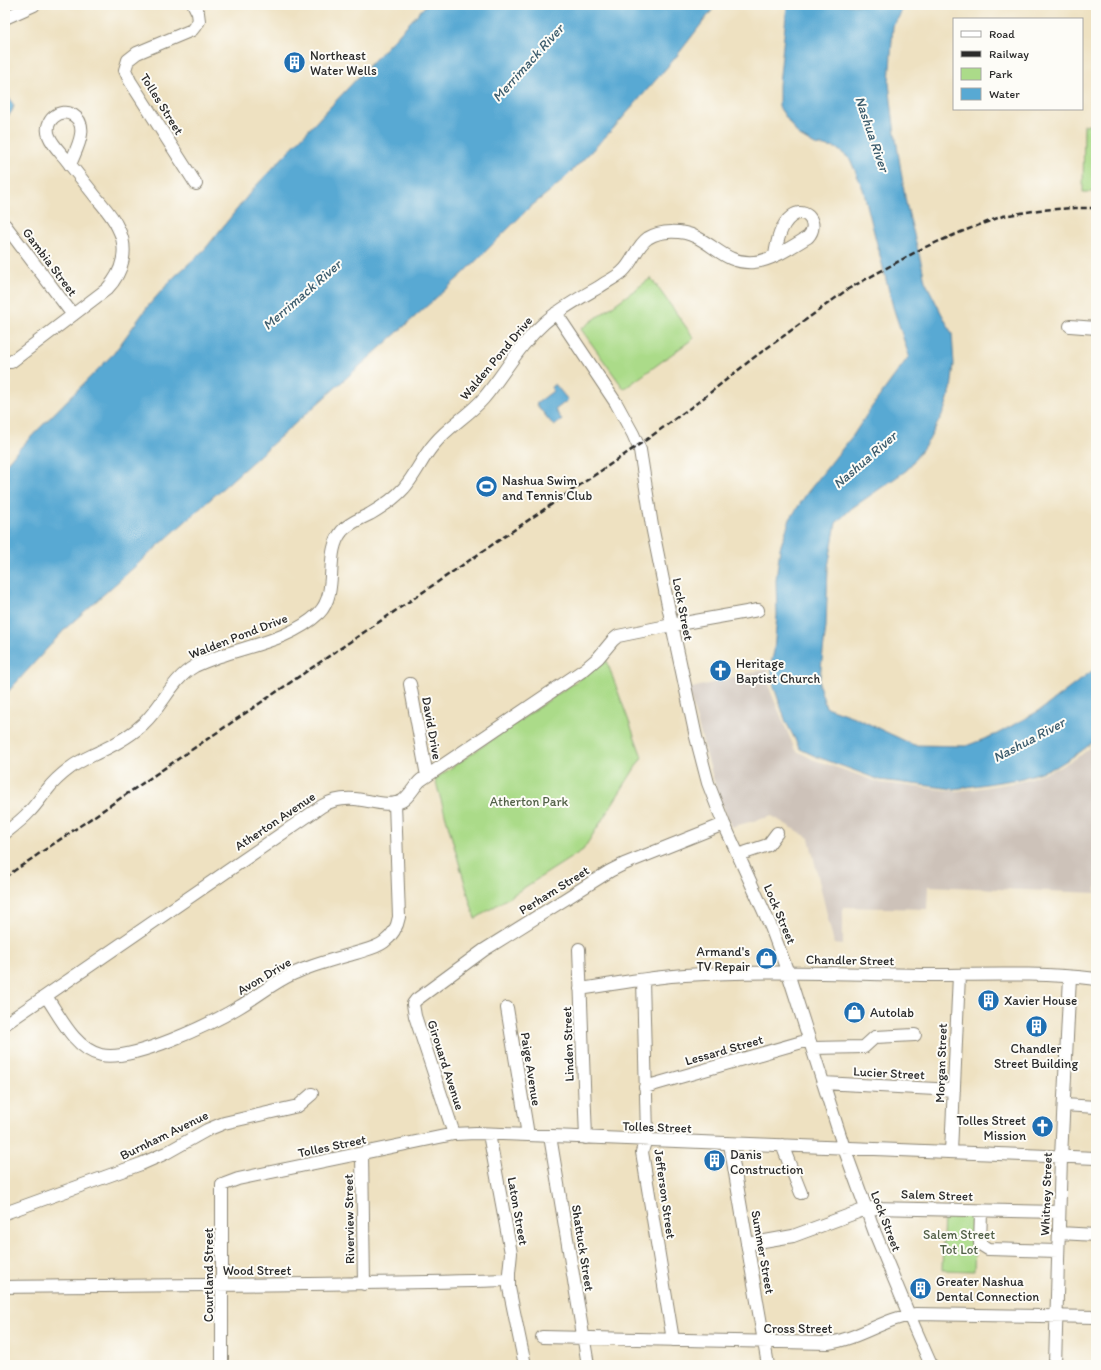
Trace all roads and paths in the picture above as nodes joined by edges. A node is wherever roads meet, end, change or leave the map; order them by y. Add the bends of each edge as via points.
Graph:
1 (34, 5) edge
2 (194, 5) edge
3 (5, 18) edge
4 (70, 165) dead end
5 (196, 184) dead end
6 (5, 225) edge
7 (775, 255) dead end
8 (556, 313) junction
9 (73, 315) junction
10 (1070, 326) dead end
11 (1096, 328) edge
12 (5, 362) edge
13 (758, 610) dead end
14 (672, 625) junction
15 (410, 684) dead end
16 (427, 776) junction
17 (395, 803) junction
18 (724, 824) junction
19 (5, 832) edge
20 (777, 833) dead end
21 (738, 855) junction
22 (579, 949) dead end
23 (788, 973) junction
24 (959, 975) junction
25 (1070, 977) junction
26 (643, 980) junction
27 (1096, 980) edge
28 (580, 989) junction
29 (46, 996) junction
30 (413, 1004) joint
31 (507, 1008) dead end
32 (5, 1024) edge
33 (915, 1035) dead end
34 (811, 1044) junction
35 (823, 1083) junction
36 (646, 1087) junction
37 (954, 1090) junction
38 (312, 1094) dead end
39 (1064, 1105) junction
40 (1096, 1107) edge
41 (454, 1134) junction
42 (489, 1134) junction
43 (528, 1135) junction
44 (550, 1136) junction
45 (586, 1138) junction
46 (645, 1140) junction
47 (730, 1144) junction
48 (782, 1145) junction
49 (844, 1148) junction
50 (951, 1152) junction
51 (362, 1154) junction
52 (1062, 1157) junction
53 (1096, 1158) edge
54 (222, 1185) joint
55 (801, 1193) dead end
56 (866, 1209) junction
57 (981, 1211) junction
58 (1060, 1212) junction
59 (5, 1213) edge
60 (1059, 1233) junction
61 (1096, 1235) edge
62 (748, 1244) junction
63 (1058, 1251) junction
64 (509, 1280) junction
65 (222, 1284) junction
66 (364, 1284) junction
67 (5, 1288) edge
68 (909, 1315) junction
69 (1056, 1316) junction
70 (1096, 1317) edge
71 (542, 1337) dead end
72 (584, 1338) junction
73 (673, 1340) junction
74 (764, 1342) junction
75 (222, 1365) edge
76 (525, 1365) edge
77 (588, 1365) edge
78 (768, 1365) edge
79 (931, 1365) edge
80 (1055, 1365) edge

1 - 3 street
2 - 5 street, Tolles Street via 199,21 192,30 137,53 128,60 125,70
4 - 9 street via 110,215 118,228 124,249 120,270 114,281
6 - 9 street, Gambia Street
7 - 8 street, Walden Pond Drive via 762,261 747,262 724,255 688,234 657,234 644,242 630,265 621,273
8 - 14 street, Lock Street via 616,403 640,450
8 - 19 street, Walden Pond Drive via 520,348 482,401 432,445 411,480 399,493 340,533 333,550 329,596 318,613 293,631 195,666 175,683 158,708 133,733 68,769 29,812
9 - 12 street via 11,362
10 - 11 street
13 - 14 street
14 - 16 street via 615,638 585,669
14 - 18 street, Lock Street via 708,783
15 - 16 street, David Drive
16 - 17 street via 418,782 406,798
17 - 29 street, Atherton Avenue via 350,798 331,801
17 - 29 street, Avon Drive via 398,917 393,934 380,945 294,973 216,1019 127,1054 100,1055 84,1046 71,1033
18 - 21 street, Lock Street
18 - 30 street, Perham Street via 610,871 484,950
20 - 21 street via 768,845
21 - 23 street, Lock Street via 765,911
22 - 28 street, Linden Street
23 - 24 street, Chandler Street
23 - 26 street, Chandler Street via 684,975
23 - 34 street, Lock Street
24 - 25 street, Chandler Street
24 - 37 street, Morgan Street
25 - 27 street, Chandler Street
25 - 39 street, Whitney Street
26 - 28 street, Chandler Street
26 - 36 street, Jefferson Street
28 - 45 street, Linden Street
29 - 32 street, Atherton Avenue
30 - 41 street, Girouard Avenue
31 - 43 street, Paige Avenue
33 - 34 street, Lessard Street via 875,1037 864,1048
34 - 35 street, Lock Street
34 - 36 street, Lessard Street
35 - 37 street, Lucier Street
35 - 49 street, Lock Street
36 - 46 street, Jefferson Street
37 - 50 street, Morgan Street
38 - 59 street, Burnham Avenue via 298,1106 224,1123 141,1164
39 - 40 street
39 - 52 street, Whitney Street
41 - 42 street, Tolles Street
41 - 51 street, Tolles Street
42 - 43 street, Tolles Street
42 - 64 street, Laton Street via 511,1253
43 - 44 street, Tolles Street
44 - 45 street, Tolles Street
44 - 72 street, Shattuck Street
45 - 46 street, Tolles Street
46 - 47 street, Tolles Street
46 - 73 street, Jefferson Street via 642,1152
47 - 48 street, Tolles Street
47 - 62 street, Summer Street
48 - 49 street, Tolles Street
48 - 55 street
49 - 50 street, Tolles Street
49 - 56 street, Lock Street
50 - 52 street, Tolles Street
51 - 54 street, Tolles Street via 238,1179
51 - 66 street, Riverview Street
52 - 53 street, Tolles Street
52 - 58 street, Whitney Street
54 - 65 street, Courtland Street
56 - 57 street, Salem Street
56 - 62 street, Salem Street via 793,1236
56 - 68 street, Lock Street
57 - 58 street, Salem Street
57 - 63 street via 980,1244 988,1249
58 - 60 street, Whitney Street
60 - 61 street
60 - 63 street, Whitney Street
62 - 74 street, Summer Street
63 - 69 street, Whitney Street
64 - 66 street, Wood Street
64 - 76 street, Laton Street
65 - 66 street, Wood Street
65 - 67 street, Wood Street
65 - 75 street, Courtland Street
68 - 69 street, Cross Street
68 - 74 street, Cross Street via 838,1342
68 - 79 street, Lock Street
69 - 70 street, Cross Street
69 - 80 street, Whitney Street
71 - 72 street, Cross Street
72 - 73 street, Cross Street
72 - 77 street, Shattuck Street
73 - 74 street, Cross Street
74 - 78 street, Summer Street

